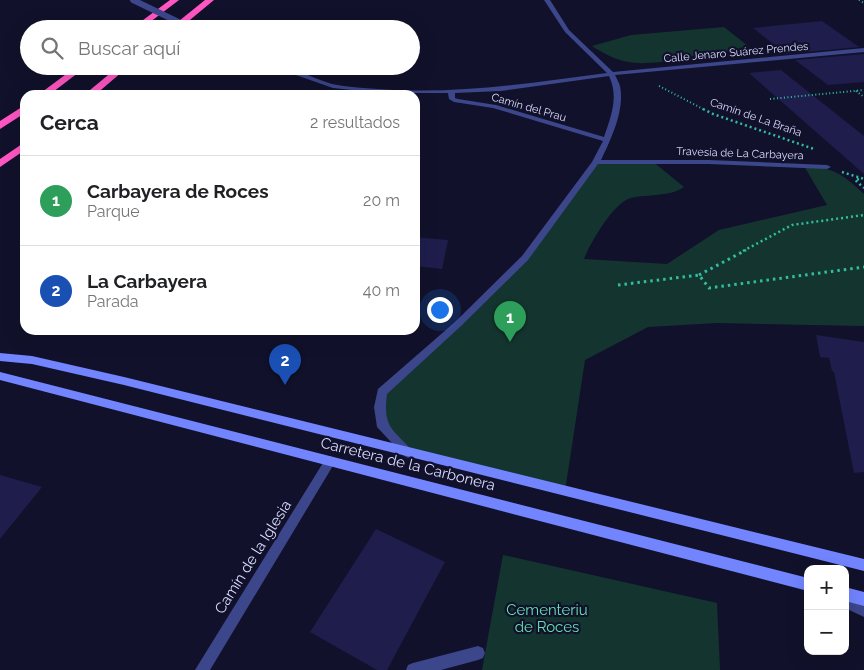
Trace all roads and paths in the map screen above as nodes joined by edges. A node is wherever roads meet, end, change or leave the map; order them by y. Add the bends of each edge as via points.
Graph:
1 (132, 0) edge
2 (175, 0) edge
3 (210, 0) edge
4 (547, 0) edge
5 (859, 0) edge
6 (864, 3) edge
7 (147, 20) edge
8 (174, 20) edge
9 (184, 20) edge
10 (864, 50) edge
11 (611, 74) junction
12 (71, 75) edge
13 (114, 75) edge
14 (300, 75) edge
15 (654, 83) dead end
16 (50, 90) edge
17 (95, 90) edge
18 (371, 90) edge
19 (864, 90) edge
20 (420, 91) edge
21 (451, 91) junction
22 (855, 91) junction
23 (864, 98) edge
24 (770, 99) dead end
25 (20, 112) edge
26 (0, 126) edge
27 (607, 140) junction
28 (20, 149) edge
29 (596, 162) junction
30 (0, 164) edge
31 (827, 167) junction
32 (863, 179) edge
33 (864, 188) edge
34 (864, 215) edge
35 (864, 267) edge
36 (698, 275) junction
37 (618, 285) dead end
38 (0, 357) edge
39 (0, 376) edge
40 (408, 453) junction
41 (330, 461) junction
42 (864, 565) edge
43 (804, 584) edge
44 (849, 595) edge
45 (864, 599) edge
46 (849, 603) edge
47 (864, 610) edge
48 (478, 653) dead end
49 (202, 670) edge
50 (413, 670) edge

1 - 8 street, bridge
2 - 7 highway
3 - 9 highway
4 - 11 street via 566,31
5 - 6 path
10 - 11 street, Calle Jenaro Suárez Prendes
11 - 21 street, Calle Jenaro Suárez Prendes via 501,89
11 - 27 street via 617,86 617,106
12 - 16 highway
13 - 17 highway
14 - 18 street, Calle Jenaro Suárez Prendes via 333,86
15 - 31 path, Camín de La Braña via 713,114 818,151 828,158
19 - 22 path
20 - 21 street, Calle Jenaro Suárez Prendes
21 - 27 street, Camín del Prau via 452,99 456,101 494,106
22 - 23 path
22 - 24 path
25 - 26 highway
27 - 29 street
28 - 30 highway
29 - 31 street, Travesía de La Carbayera
29 - 40 street via 525,258 382,393 383,428
31 - 32 path
32 - 33 path via 855,180
34 - 36 path via 792,225
35 - 36 path via 709,288
36 - 37 path
38 - 40 street, Carretera de la Carbonera via 32,360
39 - 41 street, Carretera de la Carbonera
40 - 42 street, Carretera de la Carbonera
41 - 43 street, Carretera de la Carbonera
41 - 49 street, Camín de la Iglesia
44 - 45 street
46 - 47 street
48 - 50 street

